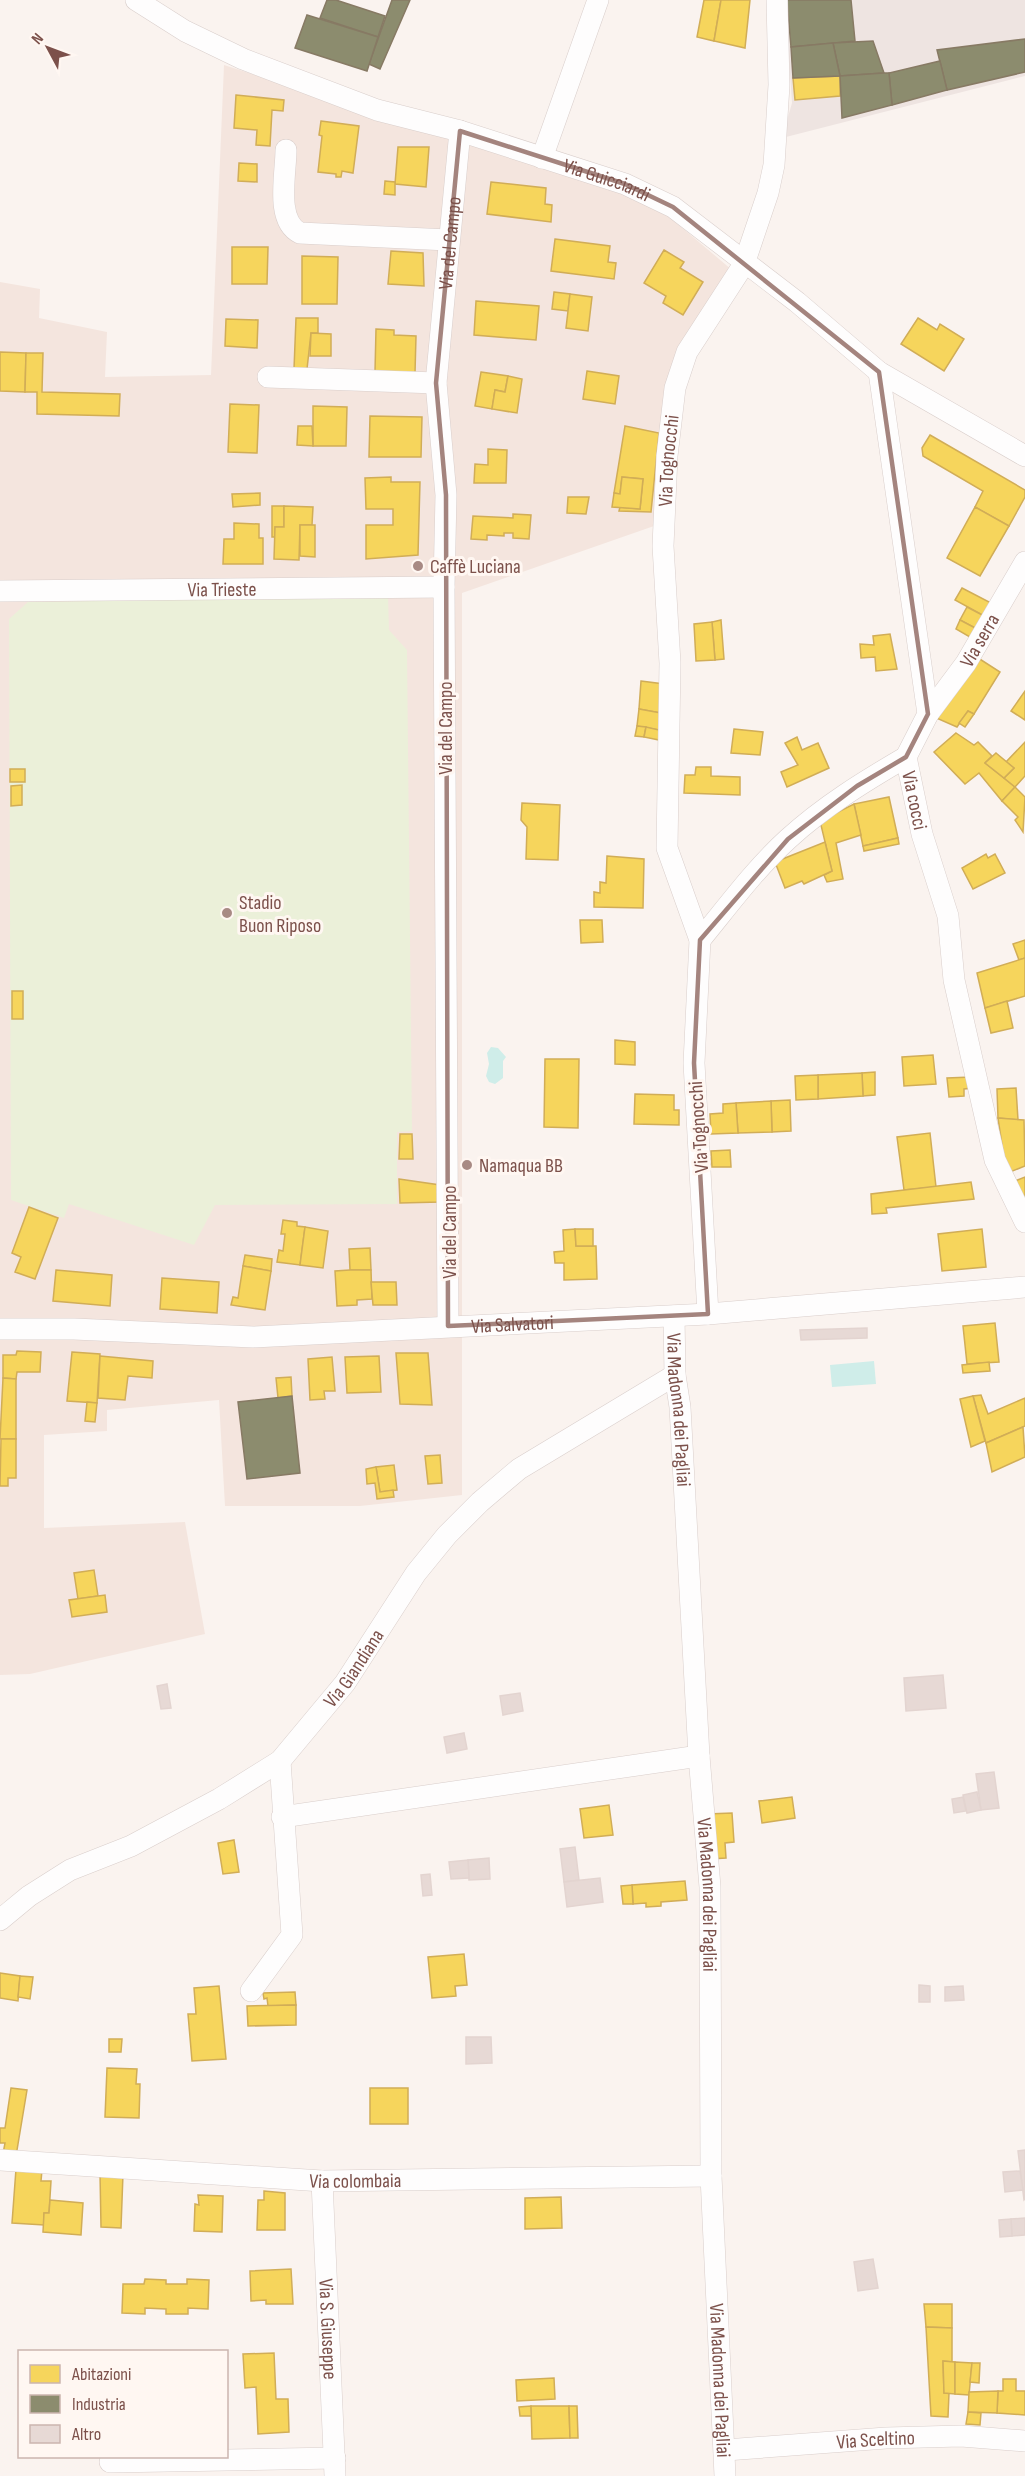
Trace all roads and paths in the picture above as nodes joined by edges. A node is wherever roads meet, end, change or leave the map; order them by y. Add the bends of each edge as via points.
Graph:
1 (136, 0) edge
2 (598, 0) edge
3 (777, 0) edge
4 (460, 131) junction
5 (286, 150) dead end
6 (542, 158) junction
7 (448, 240) junction
8 (744, 264) junction
9 (879, 372) junction
10 (267, 377) dead end
11 (436, 383) junction
12 (1025, 456) edge
13 (1025, 562) edge
14 (444, 587) junction
15 (0, 591) edge
16 (928, 714) junction
17 (906, 757) junction
18 (700, 940) junction
19 (1025, 1222) edge
20 (1025, 1287) edge
21 (708, 1314) junction
22 (674, 1316) junction
23 (448, 1326) junction
24 (0, 1329) edge
25 (675, 1375) junction
26 (699, 1756) junction
27 (280, 1761) junction
28 (282, 1817) junction
29 (0, 1920) edge
30 (251, 1991) dead end
31 (0, 2160) edge
32 (711, 2176) junction
33 (322, 2181) junction
34 (1025, 2441) edge
35 (726, 2450) junction
36 (111, 2462) dead end
37 (335, 2467) edge
38 (725, 2476) edge

1 - 4 street, Via Guicciardi via 185,31 243,59 377,110
2 - 6 street
3 - 8 street, Via Tognocchi via 779,85 774,165
4 - 6 street, Via Guicciardi
4 - 7 street, Via del Campo
5 - 7 street via 285,216 300,233
6 - 8 street, Via Guicciardi via 625,184 673,207
7 - 11 street, Via del Campo
8 - 9 street, Via Guicciardi via 797,302
8 - 18 street, Via Tognocchi via 687,352 675,388 667,456 663,546 670,663 667,848
9 - 12 street, Via Guicciardi
9 - 16 street
10 - 11 street
11 - 14 street, Via del Campo via 446,495
13 - 16 street, Via serra via 966,663
14 - 15 street, Via Trieste
14 - 23 street, Via del Campo
16 - 17 street, Via cocci
17 - 18 street via 857,786 788,839 754,873
17 - 19 street, Via cocci via 922,834 948,916 954,980 995,1160
18 - 21 street, Via Tognocchi via 693,1063
20 - 21 street, Via Salvatori
21 - 22 street, Via Salvatori
22 - 23 street, Via Salvatori
22 - 25 street, Via Madonna dei Pagliai
23 - 24 street, Via Salvatori via 253,1337
25 - 26 street, Via Madonna dei Pagliai
25 - 27 street, Via Giandiana via 519,1470 480,1502 416,1573 345,1683
26 - 28 street
26 - 32 street, Via Madonna dei Pagliai via 710,1887
27 - 28 street
27 - 29 street, Via Giandiana via 131,1846 70,1870
28 - 30 street via 292,1935
31 - 33 street, Via colombaia
32 - 33 street, Via colombaia
32 - 35 street, Via Madonna dei Pagliai
33 - 37 street, Via S. Giuseppe
34 - 35 street, Via Sceltino via 961,2436 886,2438
35 - 38 street, Via Madonna dei Pagliai
36 - 37 street

